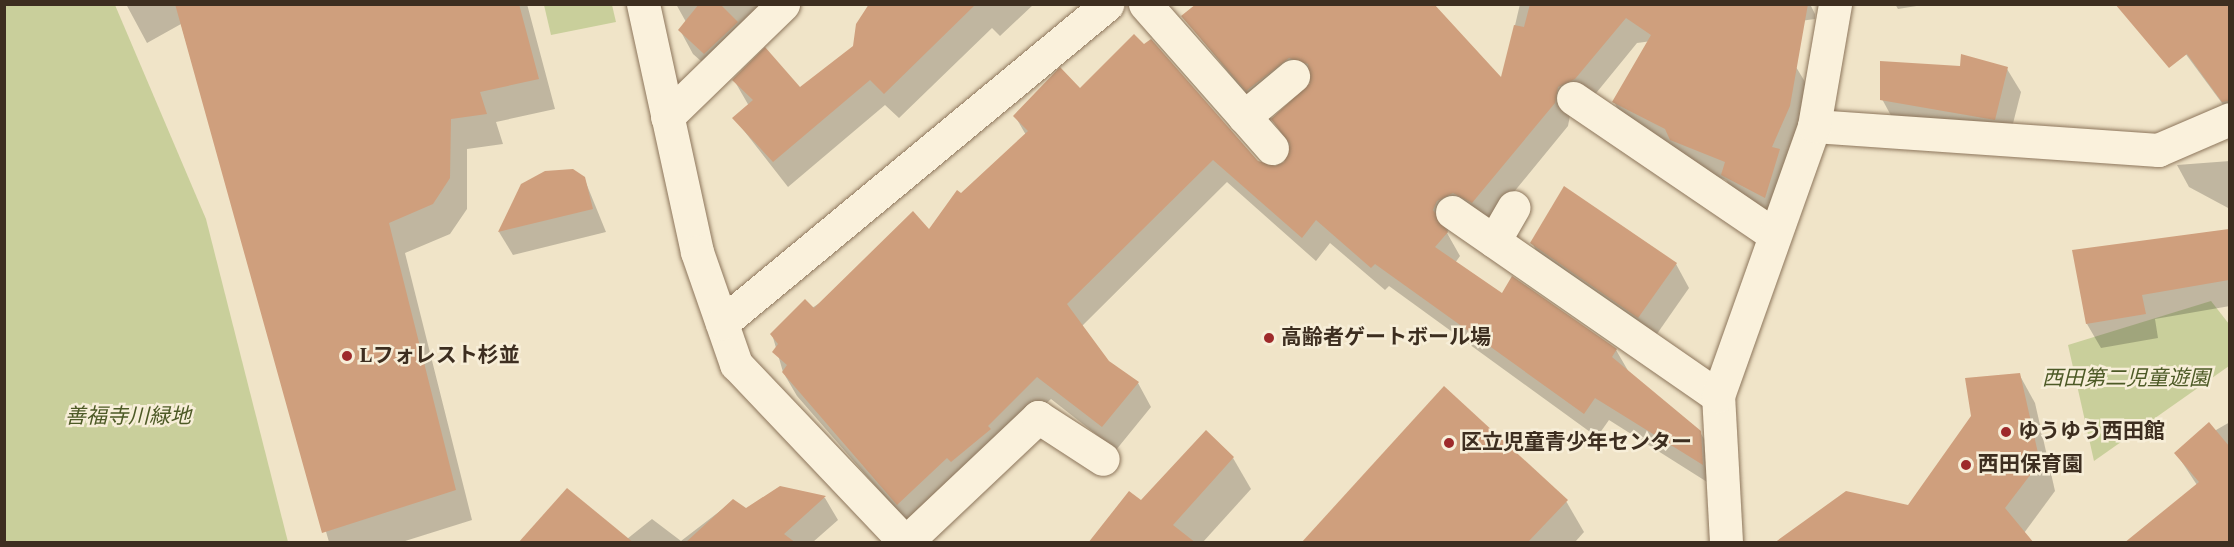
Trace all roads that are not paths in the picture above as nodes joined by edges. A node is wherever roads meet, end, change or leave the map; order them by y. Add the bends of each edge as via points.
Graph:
1 (643, 4) edge
2 (783, 4) edge
3 (1107, 4) edge
4 (1144, 4) edge
5 (1835, 4) edge
6 (1293, 76) dead end
7 (1573, 98) dead end
8 (667, 117) junction
9 (1244, 117) junction
10 (2229, 119) edge
11 (1814, 126) junction
12 (1272, 148) dead end
13 (1514, 207) dead end
14 (1452, 212) dead end
15 (1773, 234) junction
16 (1494, 241) junction
17 (722, 323) junction
18 (1718, 396) junction
19 (1103, 459) dead end
20 (905, 543) edge
21 (1726, 543) edge

1 - 8 street
2 - 8 street
3 - 17 street
4 - 9 street
5 - 11 street
6 - 9 street
7 - 15 street
8 - 17 street via 697,252
9 - 12 street
10 - 11 street via 2157,150
11 - 15 street
13 - 16 street
14 - 16 street
15 - 18 street
16 - 18 street
17 - 20 street via 736,364
18 - 21 street
19 - 20 street via 1038,417

